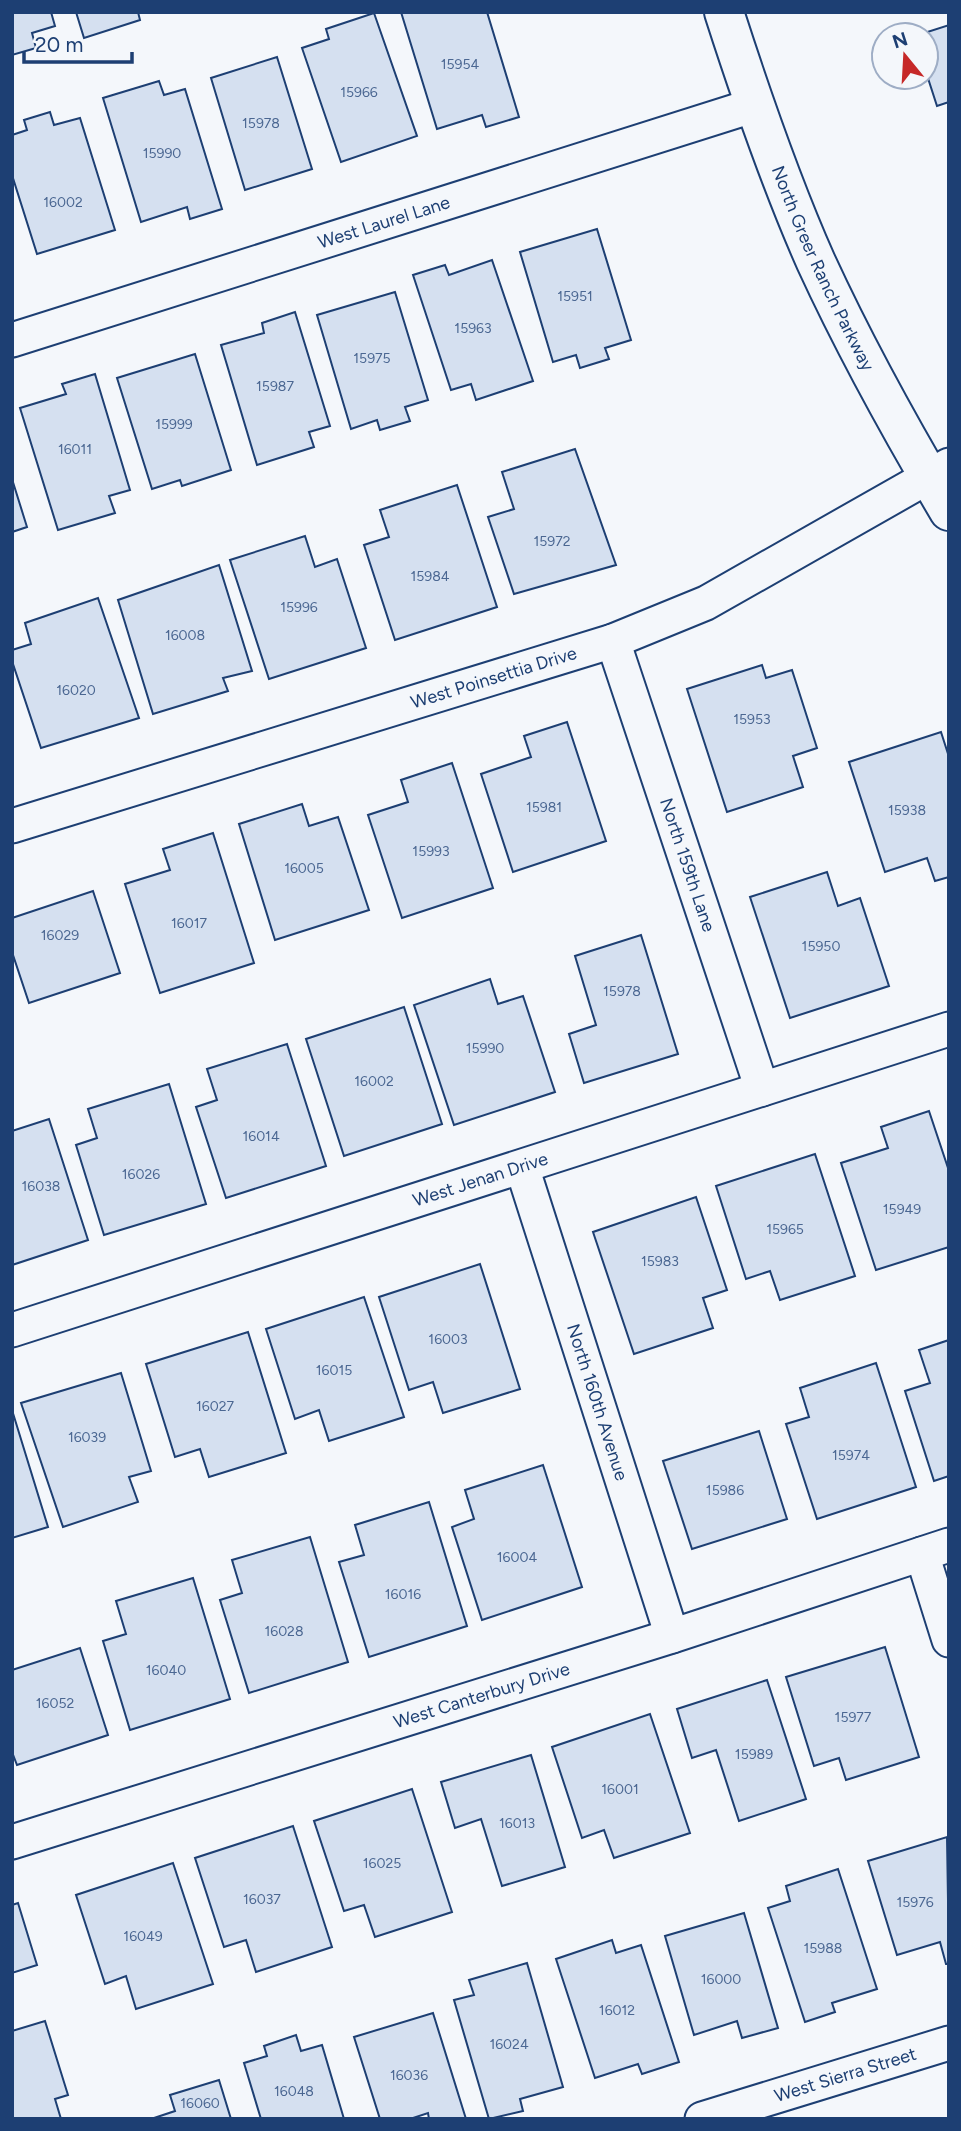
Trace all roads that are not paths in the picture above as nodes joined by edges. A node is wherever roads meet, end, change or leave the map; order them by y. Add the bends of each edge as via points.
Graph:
1 (724, 12) edge
2 (755, 105) junction
3 (12, 340) edge
4 (939, 471) edge
5 (949, 511) edge
6 (613, 641) junction
7 (12, 827) edge
8 (949, 1029) edge
9 (762, 1089) junction
10 (522, 1167) junction
11 (12, 1330) edge
12 (936, 1550) edge
13 (672, 1636) junction
14 (949, 1640) edge
15 (12, 1842) edge
16 (949, 2043) edge
17 (702, 2119) edge

1 - 2 street, North Greer Ranch Parkway
2 - 3 street, West Laurel Lane
2 - 4 street, North Greer Ranch Parkway via 817,262 881,392
4 - 5 street, North Greer Ranch Parkway
4 - 6 street, West Poinsettia Drive via 706,603
6 - 7 street, West Poinsettia Drive
6 - 9 street, North 159th Lane
8 - 9 street, West Jenan Drive
9 - 10 street, West Jenan Drive
10 - 11 street, West Jenan Drive
10 - 13 street, North 160th Avenue
12 - 13 street, West Canterbury Drive
12 - 14 street
13 - 15 street, West Canterbury Drive
16 - 17 street, West Sierra Street

